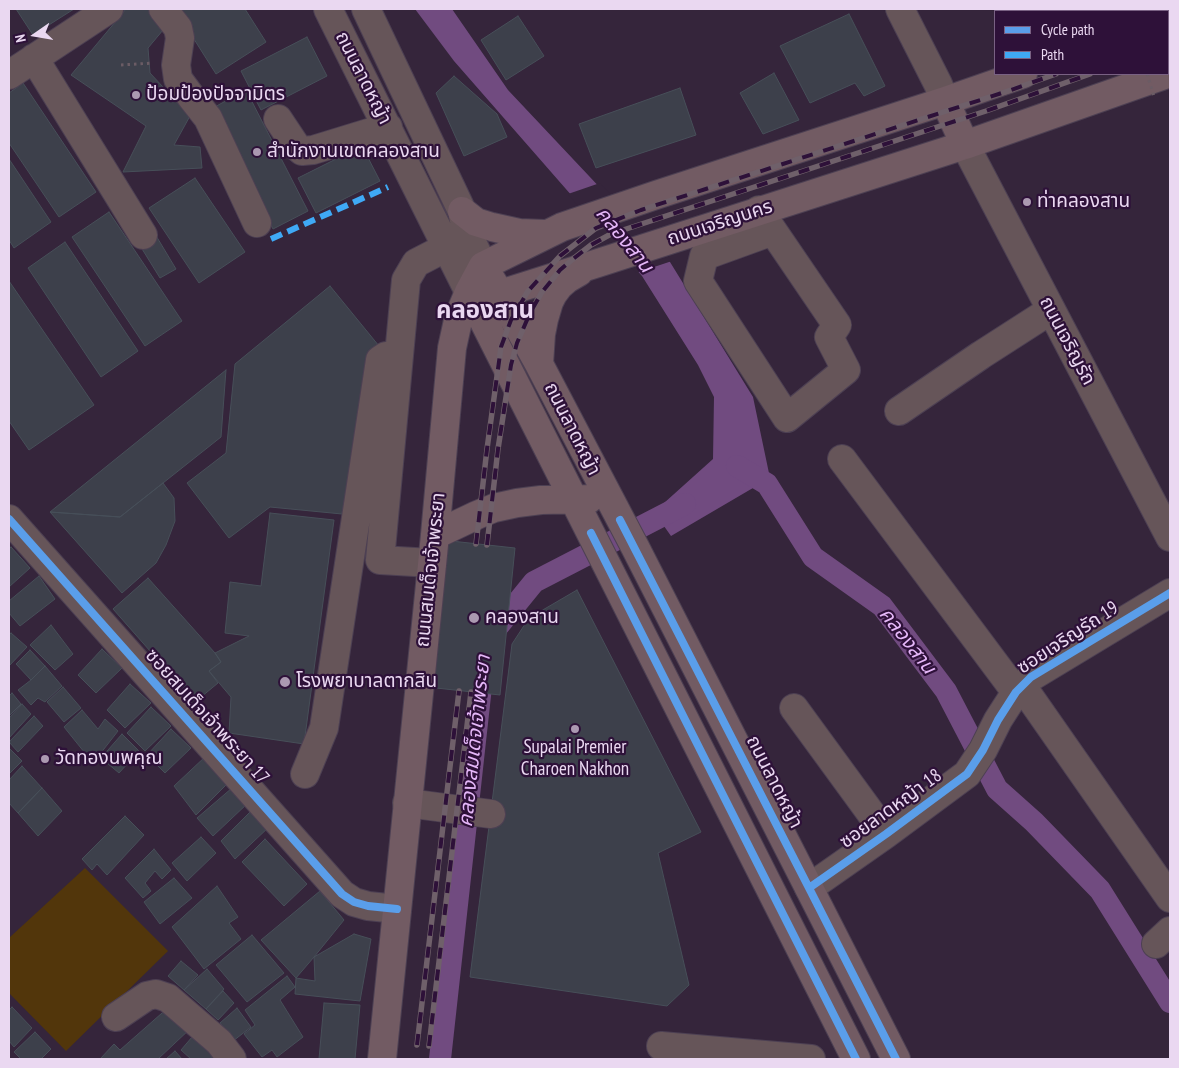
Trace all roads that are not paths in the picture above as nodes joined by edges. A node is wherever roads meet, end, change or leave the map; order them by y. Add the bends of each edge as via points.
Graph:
1 (109, 9) edge
2 (163, 9) edge
3 (328, 9) edge
4 (366, 9) edge
5 (900, 9) edge
6 (34, 58) junction
7 (9, 75) edge
8 (1020, 75) edge
9 (1164, 75) edge
10 (945, 101) junction
11 (278, 119) dead end
12 (388, 127) junction
13 (965, 145) junction
14 (462, 211) junction
15 (766, 221) junction
16 (257, 223) dead end
17 (554, 230) junction
18 (144, 235) dead end
19 (447, 247) junction
20 (592, 265) junction
21 (483, 266) junction
22 (469, 292) junction
23 (500, 294) junction
24 (1051, 310) junction
25 (399, 354) junction
26 (539, 364) junction
27 (899, 411) dead end
28 (842, 459) dead end
29 (574, 499) junction
30 (614, 509) junction
31 (9, 519) edge
32 (435, 535) junction
33 (1170, 537) edge
34 (432, 562) junction
35 (1170, 593) edge
36 (1019, 689) junction
37 (794, 708) dead end
38 (983, 750) joint
39 (305, 774) dead end
40 (408, 803) junction
41 (491, 814) dead end
42 (886, 834) junction
43 (809, 888) junction
44 (1170, 898) edge
45 (397, 910) junction
46 (116, 1017) dead end
47 (661, 1046) dead end
48 (232, 1059) edge
49 (382, 1059) edge
50 (812, 1059) edge
51 (856, 1059) edge
52 (896, 1059) edge

1 - 6 street
2 - 16 street via 178,28 178,79 208,118
3 - 12 street, ถนนลาดหญ้า
4 - 14 street, ถนนลาดหญ้า
5 - 10 street
6 - 7 street
6 - 18 street
8 - 10 main road
9 - 13 main road, ถนนเจริญนคร
10 - 13 main road
10 - 17 main road
11 - 12 street via 302,151
12 - 19 street, ถนนลาดหญ้า
13 - 15 main road, ถนนเจริญนคร
13 - 24 street, ถนนเจริญรัถ
14 - 17 main road via 476,222 520,233
14 - 21 street, ถนนลาดหญ้า via 466,229
15 - 15 street via 837,325 829,337 846,370 787,418 698,281 704,256
15 - 20 main road, ถนนเจริญนคร via 669,239
17 - 21 main road
19 - 22 street, ถนนลาดหญ้า
19 - 25 street via 416,263 406,280
20 - 23 main road, ถนนเจริญนคร
20 - 26 main road via 567,279 553,294 543,322
21 - 22 main road
21 - 23 main road, ถนนลาดหญ้า
22 - 23 main road, ถนนเจริญนคร
22 - 29 main road, ถนนลาดหญ้า
22 - 32 main road, ถนนสมเด็จเจ้าพระยา via 459,316 452,348
23 - 26 main road, ถนนลาดหญ้า
24 - 27 street
24 - 33 street, ถนนเจริญรัถ
25 - 34 street via 380,560
25 - 39 street via 380,360 324,728
26 - 30 main road, ถนนลาดหญ้า
28 - 36 street, ซอยเจริญรัถ 19
29 - 30 main road
29 - 32 main road via 517,502 494,508
29 - 51 main road, ถนนลาดหญ้า
30 - 43 main road, ถนนลาดหญ้า
31 - 45 street, ซอยสมเด็จเจ้าพระยา 17 via 342,894 354,902
32 - 34 main road, ถนนสมเด็จเจ้าพระยา
34 - 40 main road, ถนนสมเด็จเจ้าพระยา
35 - 36 street, ซอยเจริญรัถ 19 via 1031,677
36 - 38 street, ซอยเจริญรัถ 19
36 - 44 street, ซอยเจริญรัถ 19
37 - 42 street
38 - 42 street, ซอยลาดหญ้า 18 via 967,774
40 - 41 street
40 - 45 main road, ถนนสมเด็จเจ้าพระยา
42 - 43 street, ซอยลาดหญ้า 18
43 - 52 main road, ถนนลาดหญ้า
45 - 49 main road, ถนนสมเด็จเจ้าพระยา
46 - 48 street via 147,996 156,994 168,998 219,1042
47 - 50 street

